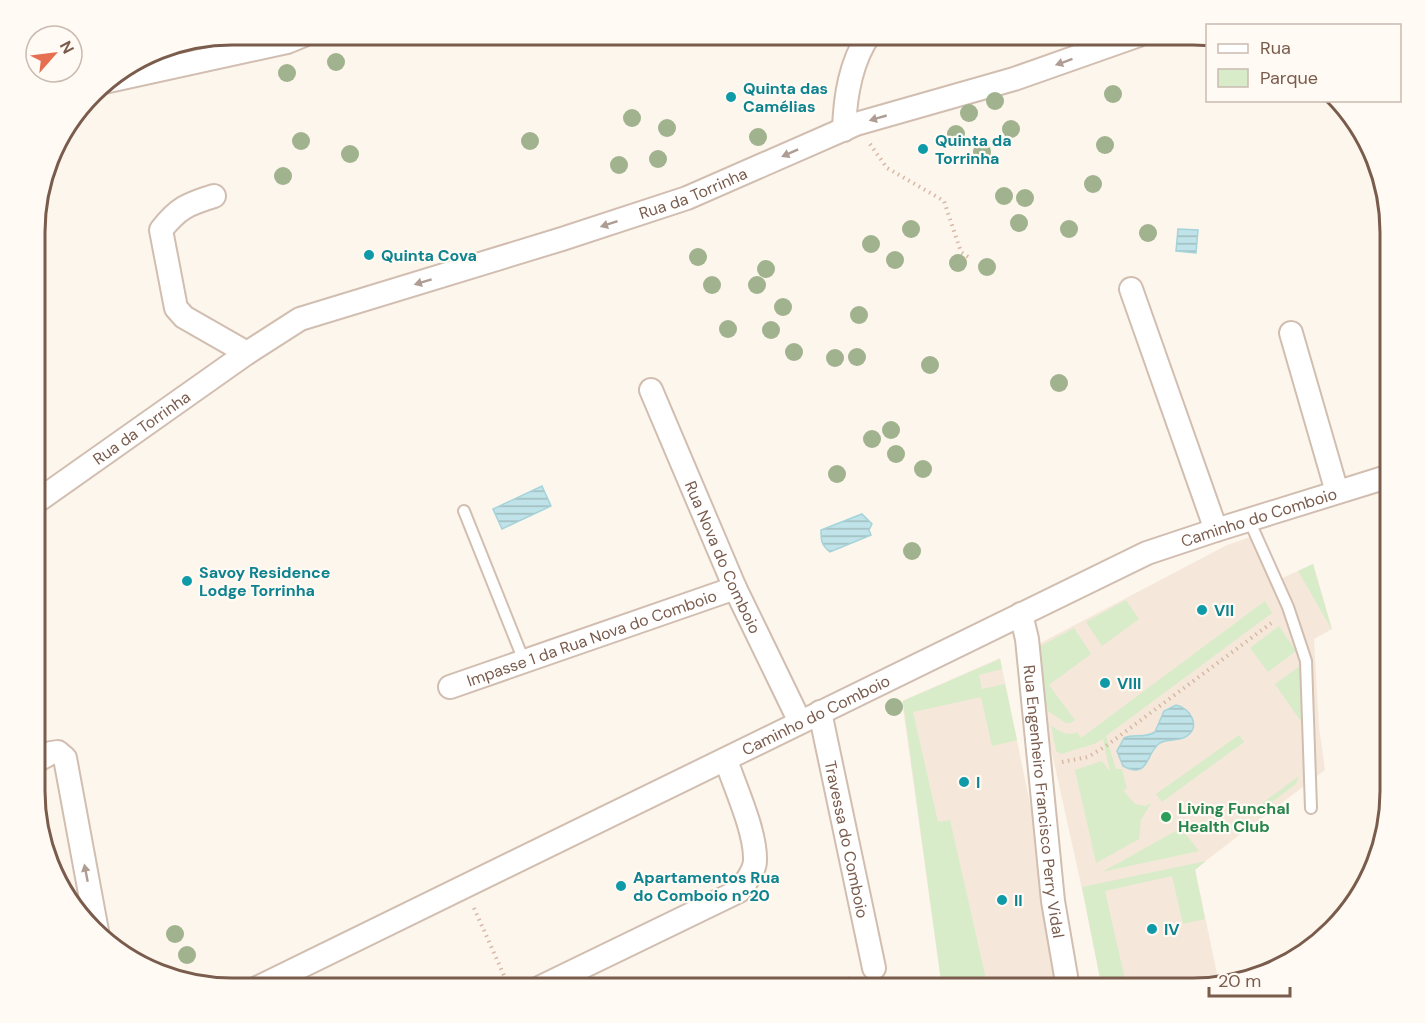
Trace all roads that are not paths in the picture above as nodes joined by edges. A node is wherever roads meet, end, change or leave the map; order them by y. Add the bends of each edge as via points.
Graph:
1 (226, 45) edge
2 (862, 45) edge
3 (1111, 45) edge
4 (132, 73) edge
5 (850, 127) junction
6 (214, 196) dead end
7 (1131, 289) dead end
8 (1291, 333) dead end
9 (253, 350) junction
10 (651, 390) dead end
11 (1380, 479) edge
12 (1337, 492) junction
13 (45, 496) edge
14 (464, 511) dead end
15 (1249, 520) junction
16 (1216, 530) junction
17 (735, 588) junction
18 (1021, 614) junction
19 (524, 661) junction
20 (450, 687) dead end
21 (810, 717) junction
22 (45, 756) edge
23 (726, 760) junction
24 (1311, 808) dead end
25 (94, 917) edge
26 (874, 968) dead end
27 (278, 978) edge
28 (560, 978) edge
29 (1066, 978) edge

1 - 4 street
2 - 5 street via 846,93
3 -> 5 street, Rua da Torrinha via 1014,80
5 -> 9 street, Rua da Torrinha via 687,198 300,319
6 - 9 street via 174,214 161,231 176,308 184,317
7 - 16 street
8 - 12 street
9 - 13 street, Rua da Torrinha
10 - 17 street, Rua Nova do Comboio
11 - 12 street, Caminho do Comboio
12 - 15 street, Caminho do Comboio
14 - 19 lane
15 - 16 street, Caminho do Comboio
15 - 24 lane via 1288,607 1306,661
16 - 18 street, Caminho do Comboio via 1147,554
17 - 19 street, Impasse 1 da Rua Nova do Comboio
17 - 21 street, Rua Nova do Comboio
18 - 21 street, Caminho do Comboio
18 - 29 street, Rua Engenheiro Francisco Perry Vidal via 1027,639 1053,901
19 - 20 street, Impasse 1 da Rua Nova do Comboio
21 - 23 street, Caminho do Comboio
21 - 26 street, Travessa do Comboio
25 -> 22 street via 64,758 58,752
23 - 27 street, Caminho do Comboio
23 - 28 street via 756,860 750,877 739,891

